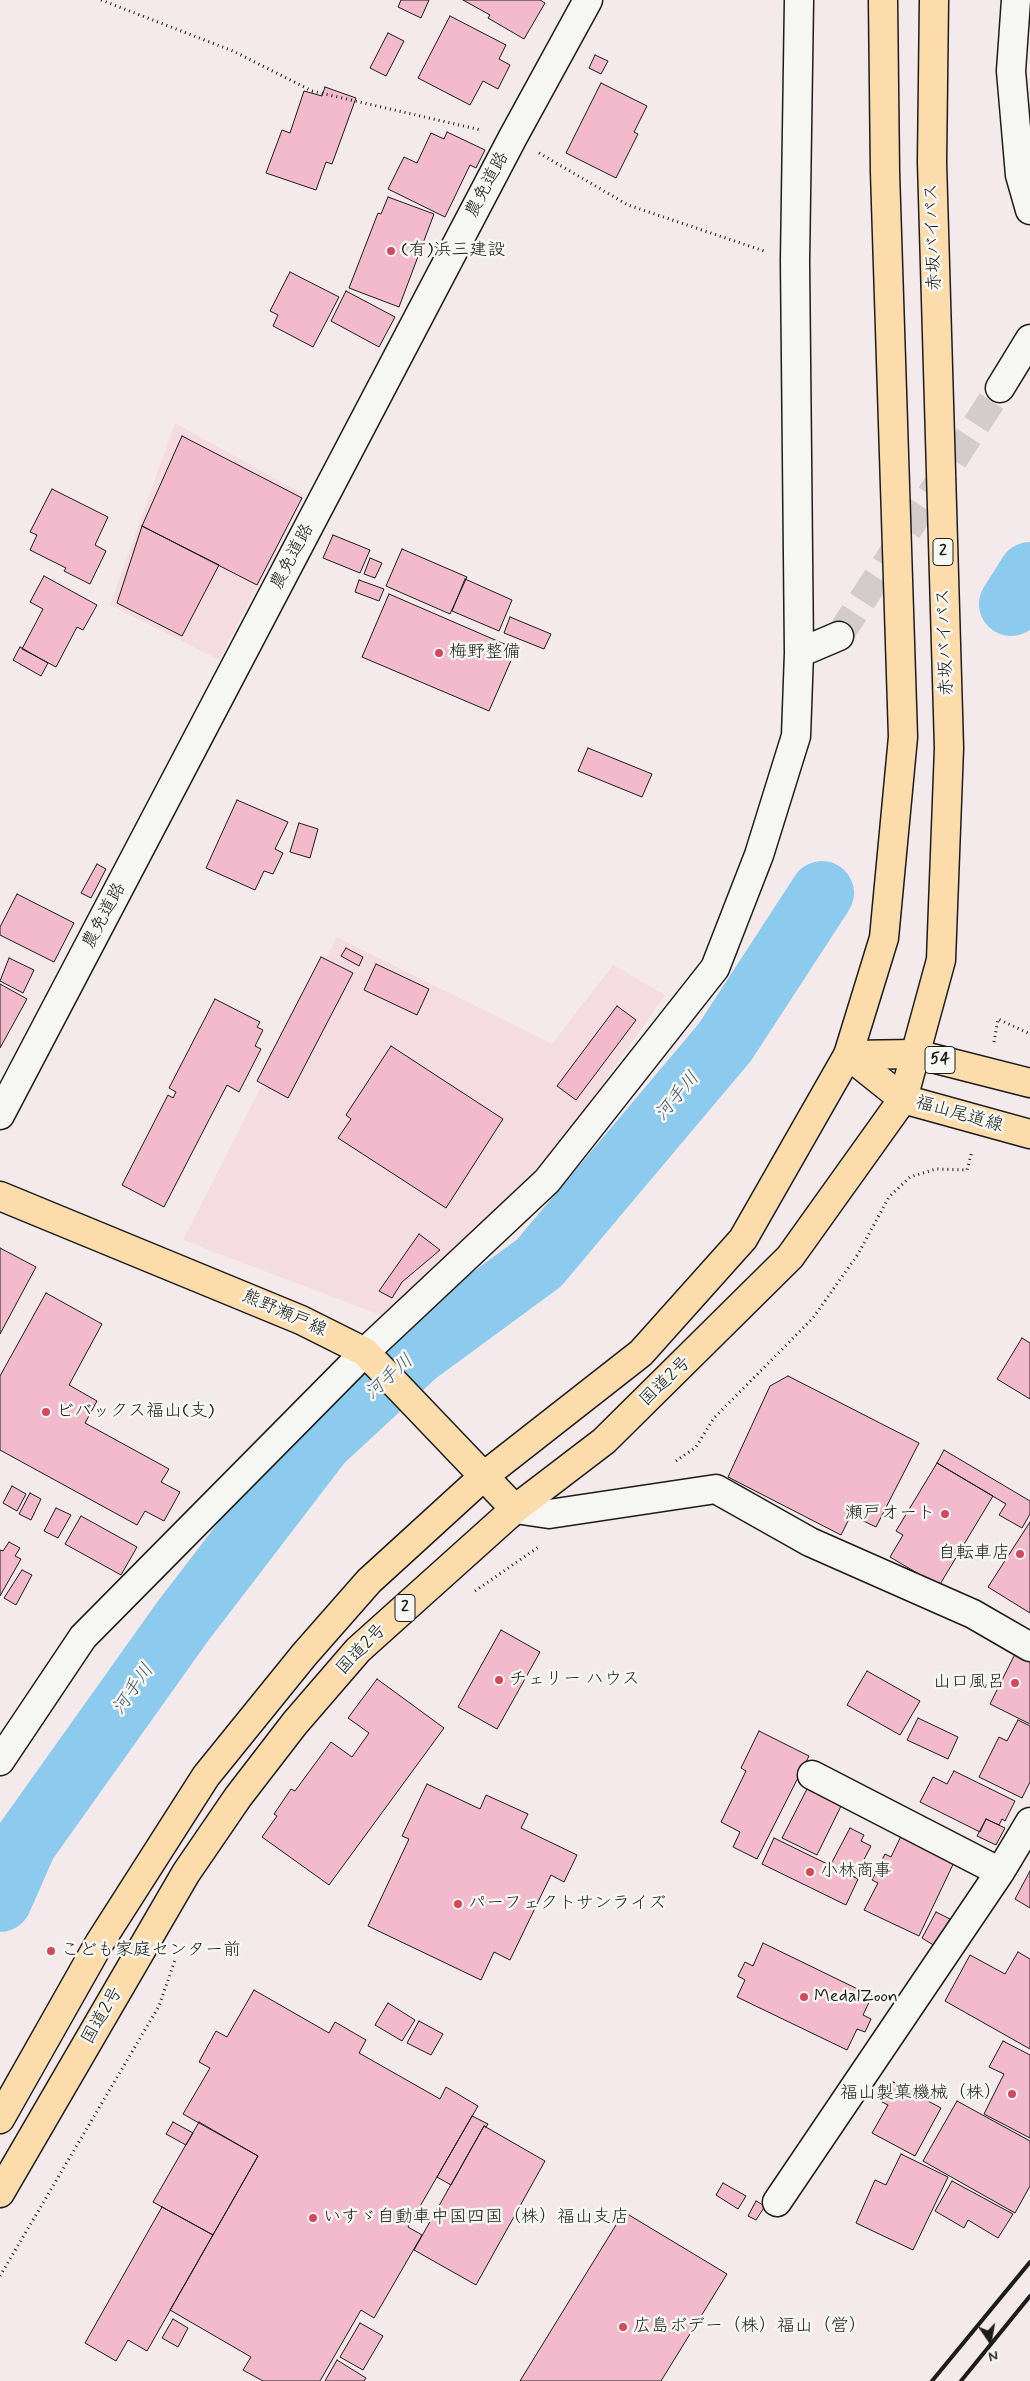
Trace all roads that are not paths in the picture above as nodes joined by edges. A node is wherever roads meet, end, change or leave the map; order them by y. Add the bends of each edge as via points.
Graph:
1 (588, 0) edge
2 (799, 0) edge
3 (883, 0) edge
4 (934, 0) edge
5 (1016, 0) edge
6 (1025, 173) edge
7 (1030, 210) edge
8 (1030, 339) edge
9 (1000, 388) tunnel mouth
10 (839, 636) tunnel mouth
11 (799, 653) junction
12 (916, 1054) junction
13 (848, 1055) junction
14 (1030, 1084) edge
15 (903, 1099) junction
16 (0, 1115) edge
17 (1030, 1134) edge
18 (0, 1196) edge
19 (364, 1352) junction
20 (484, 1476) junction
21 (515, 1509) junction
22 (1030, 1647) edge
23 (0, 1761) edge
24 (812, 1775) dead end
25 (1030, 1822) edge
26 (1000, 1872) junction
27 (0, 2118) edge
28 (0, 2193) edge
29 (777, 2202) dead end

1 - 16 street, 農免道路
2 - 11 street via 795,261
3 - 13 main road via 885,172 903,737 884,938
4 - 12 main road, 赤坂バイパス / 2 via 932,162 949,748 941,960
5 - 6 street via 1011,71
6 - 7 street
8 - 9 street
10 - 11 street
11 - 19 street via 796,736 758,855 715,968 547,1181
12 - 13 main road, 54
12 - 14 main road, 54
12 - 15 main road, 赤坂バイパス / 2
13 - 15 main road, 福山尾道線
13 - 20 main road via 743,1239 641,1353
15 - 17 main road, 福山尾道線
15 - 21 main road, 国道2号 / 2 via 790,1257 604,1441
18 - 19 main road, 熊野瀬戸線 via 301,1320
19 - 20 main road, 熊野瀬戸線
19 - 23 street via 83,1637
20 - 21 main road, 熊野瀬戸線
20 - 27 main road via 369,1581 206,1776 100,1942
21 - 22 street via 549,1514 716,1490 810,1542 973,1614
21 - 28 main road, 国道2号 / 2 via 358,1650 238,1797 186,1873
24 - 26 street
25 - 26 street
26 - 29 street

